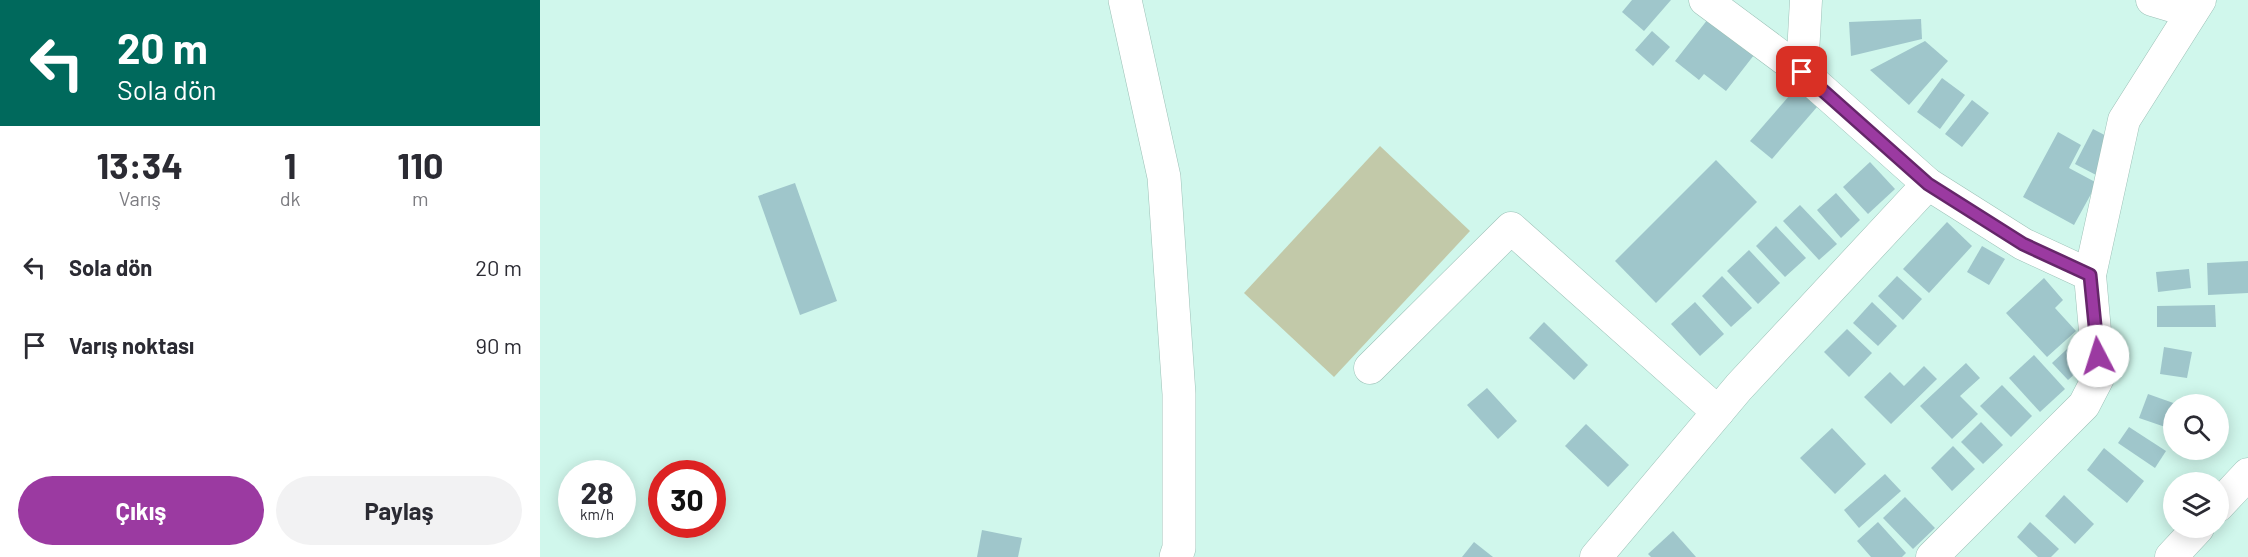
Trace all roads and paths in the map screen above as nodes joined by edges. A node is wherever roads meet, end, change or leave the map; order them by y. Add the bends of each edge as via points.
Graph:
1 (1125, 0) edge
2 (1705, 0) edge
3 (1806, 0) edge
4 (2152, 0) edge
5 (2196, 6) edge
6 (1802, 72) junction
7 (1928, 184) junction
8 (2090, 275) junction
9 (1370, 368) dead end
10 (1718, 412) junction
11 (2248, 474) edge
12 (2229, 494) edge
13 (2189, 538) edge
14 (1176, 557) edge
15 (1596, 557) edge
16 (1932, 557) edge
17 (2171, 557) edge

1 - 14 main road via 1164,177 1179,394
2 - 6 street
3 - 6 street
4 - 5 street
5 - 8 street via 2124,120
6 - 7 street
7 - 8 street via 2023,244
7 - 10 street
8 - 16 street via 2099,376 2084,405
9 - 10 street via 1511,228
10 - 15 street
11 - 12 street
13 - 17 street

